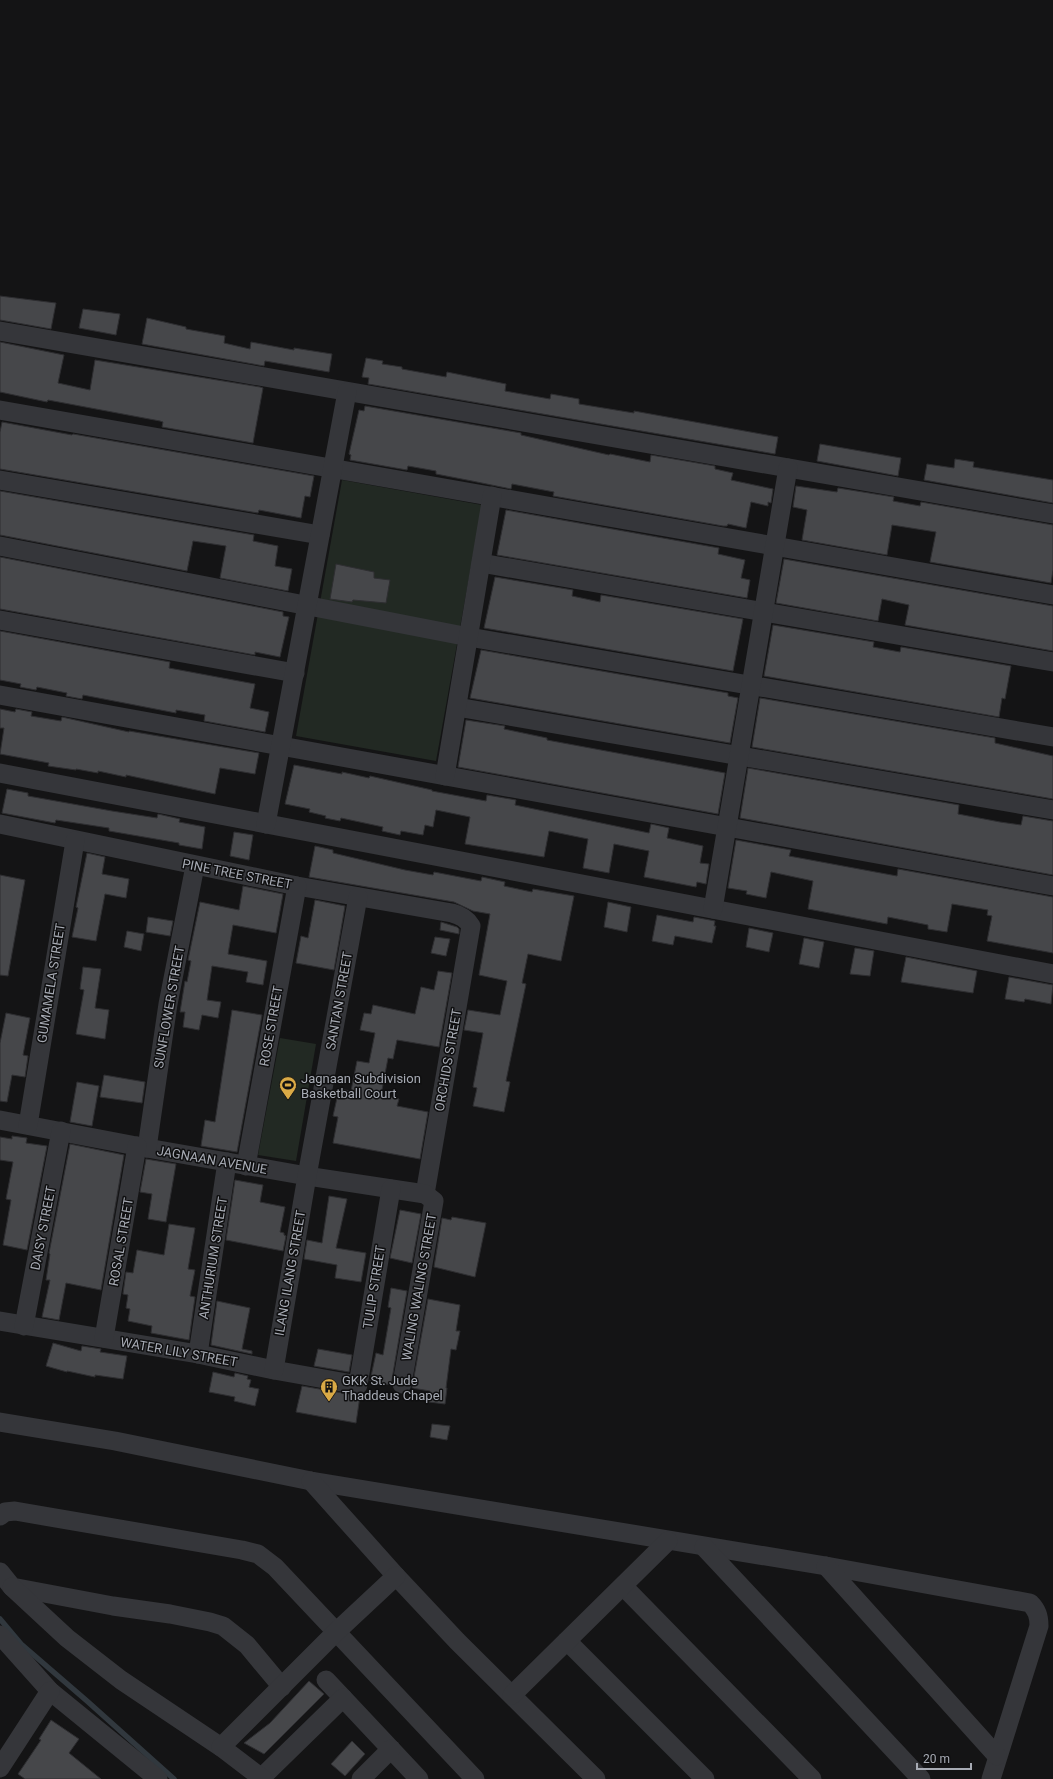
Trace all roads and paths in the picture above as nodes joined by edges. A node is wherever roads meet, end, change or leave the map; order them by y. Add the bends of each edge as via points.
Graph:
1 (0, 331) edge
2 (347, 392) junction
3 (0, 410) edge
4 (333, 468) junction
5 (788, 468) junction
6 (0, 480) edge
7 (492, 496) junction
8 (1053, 514) edge
9 (320, 535) junction
10 (0, 546) edge
11 (775, 546) junction
12 (481, 563) junction
13 (1053, 595) edge
14 (307, 605) junction
15 (763, 613) junction
16 (0, 620) edge
17 (468, 637) junction
18 (1053, 662) edge
19 (295, 673) junction
20 (751, 686) junction
21 (0, 695) edge
22 (456, 707) junction
23 (1053, 737) edge
24 (281, 746) junction
25 (739, 757) junction
26 (0, 773) edge
27 (445, 776) junction
28 (1053, 810) edge
29 (0, 824) edge
30 (266, 824) junction
31 (727, 827) junction
32 (75, 840) junction
33 (195, 866) junction
34 (297, 886) junction
35 (1053, 886) edge
36 (358, 897) junction
37 (712, 909) junction
38 (470, 926) joint
39 (1053, 974) edge
40 (0, 1120) edge
41 (28, 1125) junction
42 (61, 1131) junction
43 (142, 1147) junction
44 (227, 1162) junction
45 (246, 1166) junction
46 (307, 1176) junction
47 (391, 1189) junction
48 (424, 1194) junction
49 (0, 1321) edge
50 (24, 1326) junction
51 (104, 1338) junction
52 (198, 1354) junction
53 (274, 1370) junction
54 (402, 1384) dead end
55 (358, 1385) joint
56 (0, 1422) edge
57 (311, 1481) junction
58 (0, 1516) edge
59 (668, 1541) junction
60 (704, 1547) junction
61 (826, 1566) junction
62 (0, 1572) edge
63 (396, 1576) junction
64 (623, 1586) junction
65 (12, 1587) junction
66 (336, 1632) junction
67 (0, 1634) edge
68 (567, 1641) junction
69 (326, 1680) dead end
70 (282, 1686) junction
71 (50, 1690) junction
72 (512, 1695) junction
73 (344, 1698) junction
74 (222, 1747) junction
75 (391, 1749) junction
76 (997, 1756) junction
77 (0, 1768) edge
78 (262, 1778) edge
79 (158, 1779) edge
80 (361, 1779) edge
81 (419, 1779) edge
82 (475, 1779) edge
83 (596, 1779) edge
84 (705, 1779) edge
85 (812, 1779) edge
86 (921, 1779) edge
87 (991, 1779) edge

1 - 2 street
2 - 4 street
2 - 5 street
3 - 4 street
4 - 7 street
4 - 9 street
5 - 8 street
5 - 11 street
6 - 9 street
7 - 11 street
7 - 12 street
9 - 14 street
10 - 14 street
11 - 13 street
11 - 15 street
12 - 15 street
12 - 17 street
14 - 17 street
14 - 19 street
15 - 18 street
15 - 20 street
16 - 19 street
17 - 20 street
17 - 22 street
19 - 24 street
20 - 23 street
20 - 25 street
21 - 24 street
22 - 25 street
22 - 27 street
24 - 27 street
24 - 30 street
25 - 28 street
25 - 31 street
26 - 30 street
27 - 31 street
29 - 32 street, PINE TREE STREET
30 - 37 street
31 - 35 street
31 - 37 street
32 - 33 street, PINE TREE STREET
32 - 41 street, GUMAMELA STREET
33 - 34 street, PINE TREE STREET
33 - 43 street, SUNFLOWER STREET
34 - 36 street, PINE TREE STREET
34 - 45 street, ROSE STREET
36 - 38 street, PINE TREE STREET via 452,913 460,916
36 - 46 street, SANTAN STREET
37 - 39 street
38 - 48 street, ORCHIDS STREET
40 - 41 street, JAGNAAN AVENUE
41 - 42 street, JAGNAAN AVENUE
42 - 43 street, JAGNAAN AVENUE
42 - 50 street, DAISY STREET
43 - 44 street, JAGNAAN AVENUE
43 - 51 street, ROSAL STREET
44 - 45 street, JAGNAAN AVENUE
44 - 52 street, ANTHURIUM STREET
45 - 46 street, JAGNAAN AVENUE
46 - 47 street, JAGNAAN AVENUE
46 - 53 street, ILANG ILANG STREET
47 - 48 street, JAGNAAN AVENUE
47 - 55 street, TULIP STREET
48 - 54 street, WALING WALING STREET via 434,1201
49 - 50 street, WATER LILY STREET
50 - 51 street, WATER LILY STREET
51 - 52 street, WATER LILY STREET
52 - 53 street, WATER LILY STREET
53 - 55 street, WATER LILY STREET
56 - 57 street via 115,1441
57 - 59 street
57 - 63 street
58 - 66 street via 5,1512 15,1511 258,1554 275,1567
59 - 60 street
59 - 64 street
60 - 61 street
60 - 86 street
61 - 76 street
61 - 76 street via 1022,1601 1030,1603 1035,1608 1039,1626
62 - 65 street
63 - 66 street
63 - 72 street
64 - 68 street
64 - 85 street
65 - 70 street via 170,1614 223,1626 247,1645
65 - 74 street via 67,1638 121,1680
66 - 70 street
66 - 82 street
67 - 71 street
68 - 72 street
68 - 84 street
69 - 73 street
70 - 74 street
71 - 77 street
71 - 79 street
72 - 83 street
73 - 75 street
73 - 78 street
74 - 78 street
75 - 80 street
75 - 81 street
76 - 87 street

